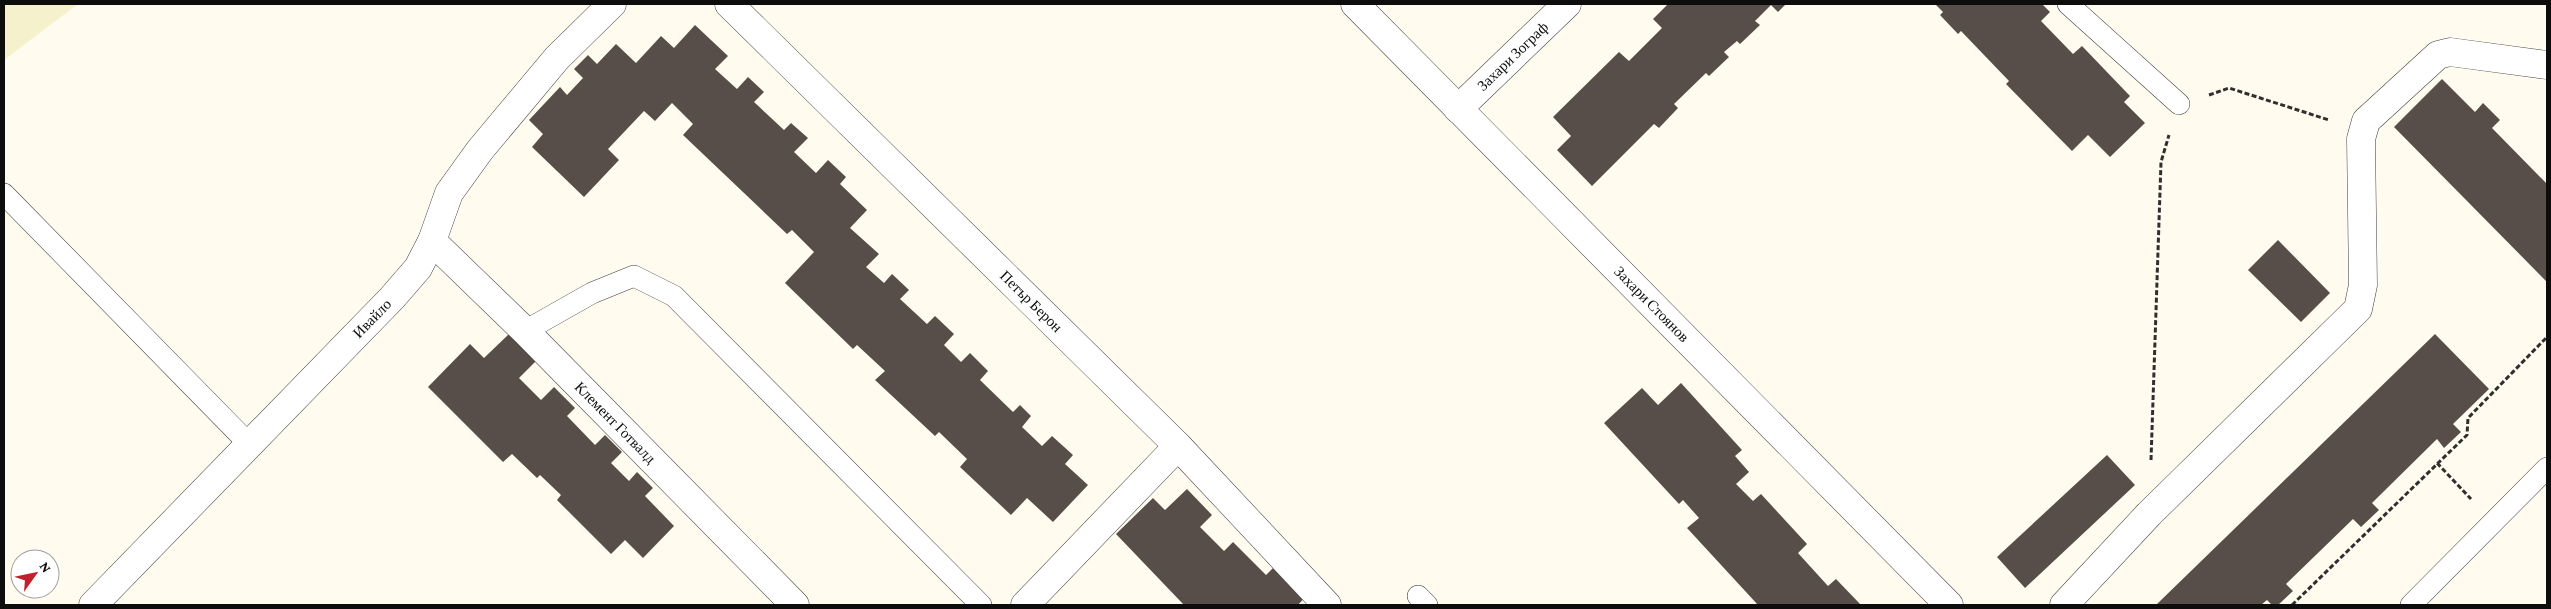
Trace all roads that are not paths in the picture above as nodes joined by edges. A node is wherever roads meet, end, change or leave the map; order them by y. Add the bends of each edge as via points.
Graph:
1 (612, 4) edge
2 (729, 4) edge
3 (1355, 4) edge
4 (1567, 4) edge
5 (2068, 4) edge
6 (2547, 65) edge
7 (2179, 104) road end
8 (1458, 109) junction
9 (4, 194) edge
10 (432, 241) junction
11 (525, 331) junction
12 (250, 445) junction
13 (1178, 446) junction
14 (2547, 468) edge
15 (93, 605) edge
16 (795, 605) edge
17 (981, 605) edge
18 (1025, 605) edge
19 (1327, 605) edge
20 (1949, 605) edge
21 (2064, 605) edge
22 (2411, 605) edge

1 - 10 street, Ивайло via 557,58 480,150 449,193
2 - 13 street, Петър Берон
3 - 8 street, Захари Стоянов
4 - 8 street, Захари Зограф
5 - 7 lane
6 - 21 street via 2450,52 2438,55 2366,121 2363,130 2363,285 2358,309 2149,514
8 - 20 street, Захари Стоянов
9 - 12 lane
10 - 11 street, Клемент Готвалд
10 - 12 street, Ивайло via 418,268 392,298
11 - 16 street, Клемент Готвалд
11 - 17 lane via 592,293 634,276 674,296
12 - 15 street, Ивайло
13 - 18 street
13 - 19 street, Петър Берон
14 - 22 lane

